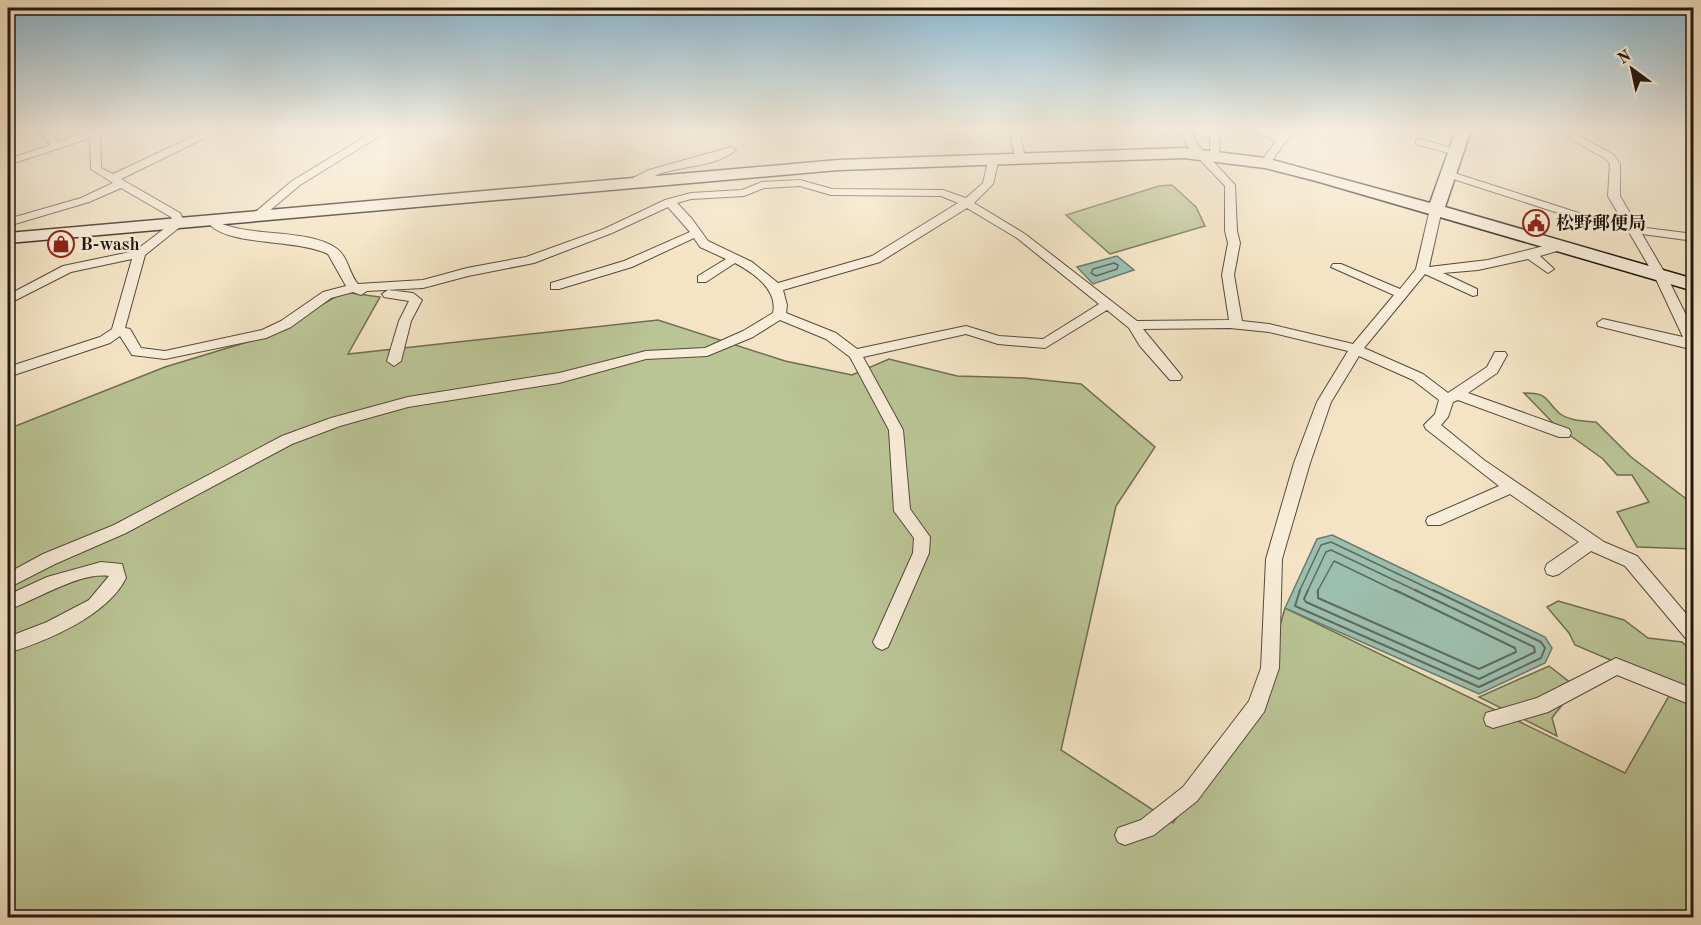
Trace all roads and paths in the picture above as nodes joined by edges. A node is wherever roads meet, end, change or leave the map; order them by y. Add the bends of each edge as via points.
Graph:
1 (104, 173) edge
2 (134, 173) edge
3 (312, 173) edge
4 (645, 173) edge
5 (674, 173) edge
6 (990, 173) edge
7 (1221, 173) edge
8 (1303, 173) edge
9 (1615, 173) edge
10 (1448, 174) joint
11 (637, 175) junction
12 (119, 181) junction
13 (669, 202) junction
14 (967, 203) junction
15 (1436, 209) junction
16 (257, 216) junction
17 (1581, 217) dead end
18 (215, 220) junction
19 (8, 223) edge
20 (179, 223) junction
21 (1635, 230) junction
22 (696, 233) junction
23 (8, 238) edge
24 (1694, 238) edge
25 (1560, 246) junction
26 (139, 254) junction
27 (1531, 255) junction
28 (734, 259) junction
29 (1337, 267) dead end
30 (1548, 269) dead end
31 (1428, 271) junction
32 (1660, 275) junction
33 (702, 279) dead end
34 (1694, 285) edge
35 (555, 286) dead end
36 (353, 288) junction
37 (776, 288) junction
38 (1473, 292) dead end
39 (1402, 294) junction
40 (8, 300) edge
41 (1109, 303) junction
42 (779, 315) junction
43 (1603, 323) dead end
44 (1134, 325) junction
45 (1236, 325) junction
46 (118, 331) junction
47 (1693, 345) edge
48 (1356, 350) junction
49 (855, 354) junction
50 (1500, 355) dead end
51 (394, 361) dead end
52 (8, 372) edge
53 (1175, 377) dead end
54 (1453, 397) junction
55 (1564, 433) dead end
56 (1511, 487) junction
57 (1434, 521) dead end
58 (1592, 542) junction
59 (1553, 569) dead end
60 (8, 581) edge
61 (8, 603) edge
62 (1694, 636) edge
63 (882, 642) dead end
64 (8, 645) edge
65 (1694, 698) edge
66 (1493, 719) dead end
67 (1125, 836) dead end

1 - 12 street
2 - 12 street
3 - 16 street
4 - 11 street
5 - 11 street
6 - 14 street via 988,184
7 - 45 street via 1230,185 1234,243 1228,275
8 - 15 street
9 - 21 street via 1614,196
10 - 15 street
10 - 17 street
11 - 16 street
12 - 19 street via 85,200
12 - 20 street via 176,215
13 - 14 street via 691,196 744,193 762,185 800,183 831,192 943,193
13 - 22 street
13 - 36 street via 608,231 530,260 423,284
14 - 37 street via 876,259
14 - 41 street via 1021,236
15 - 25 street
15 - 31 street
16 - 18 street
18 - 20 street
18 - 36 street via 217,226 232,233 317,245 334,252
20 - 23 street
20 - 26 street
21 - 24 street
21 - 32 street
22 - 28 street via 704,244
22 - 35 street via 628,264
25 - 27 street
25 - 32 street
26 - 40 street via 67,269
26 - 46 street
27 - 30 street
27 - 31 street
28 - 33 street
28 - 37 street via 748,265
29 - 39 street
31 - 38 street
31 - 39 street
32 - 34 street
32 - 47 street
36 - 46 street via 327,296 266,334 165,355 137,352 125,332
36 - 51 street via 416,300 405,321
37 - 42 street via 781,305
39 - 48 street
41 - 44 street
41 - 49 street via 1045,344 998,340 966,330
42 - 49 street via 831,336
42 - 60 street via 707,352 638,356 559,378 408,402 336,422 287,440 120,529
43 - 47 street
44 - 45 street
44 - 53 street
45 - 48 street via 1269,328
46 - 52 street via 105,340
48 - 54 street
48 - 67 street via 1324,402 1274,559 1270,668 1257,706 1190,794 1147,828
49 - 63 street via 896,430 902,511 922,537 921,553
50 - 54 street via 1492,370
54 - 55 street
54 - 56 street via 1431,426
56 - 57 street
56 - 58 street
58 - 59 street
58 - 62 street via 1631,561
61 - 64 street via 53,582 101,569 116,569 118,578 94,605
65 - 66 street via 1616,666 1541,706

